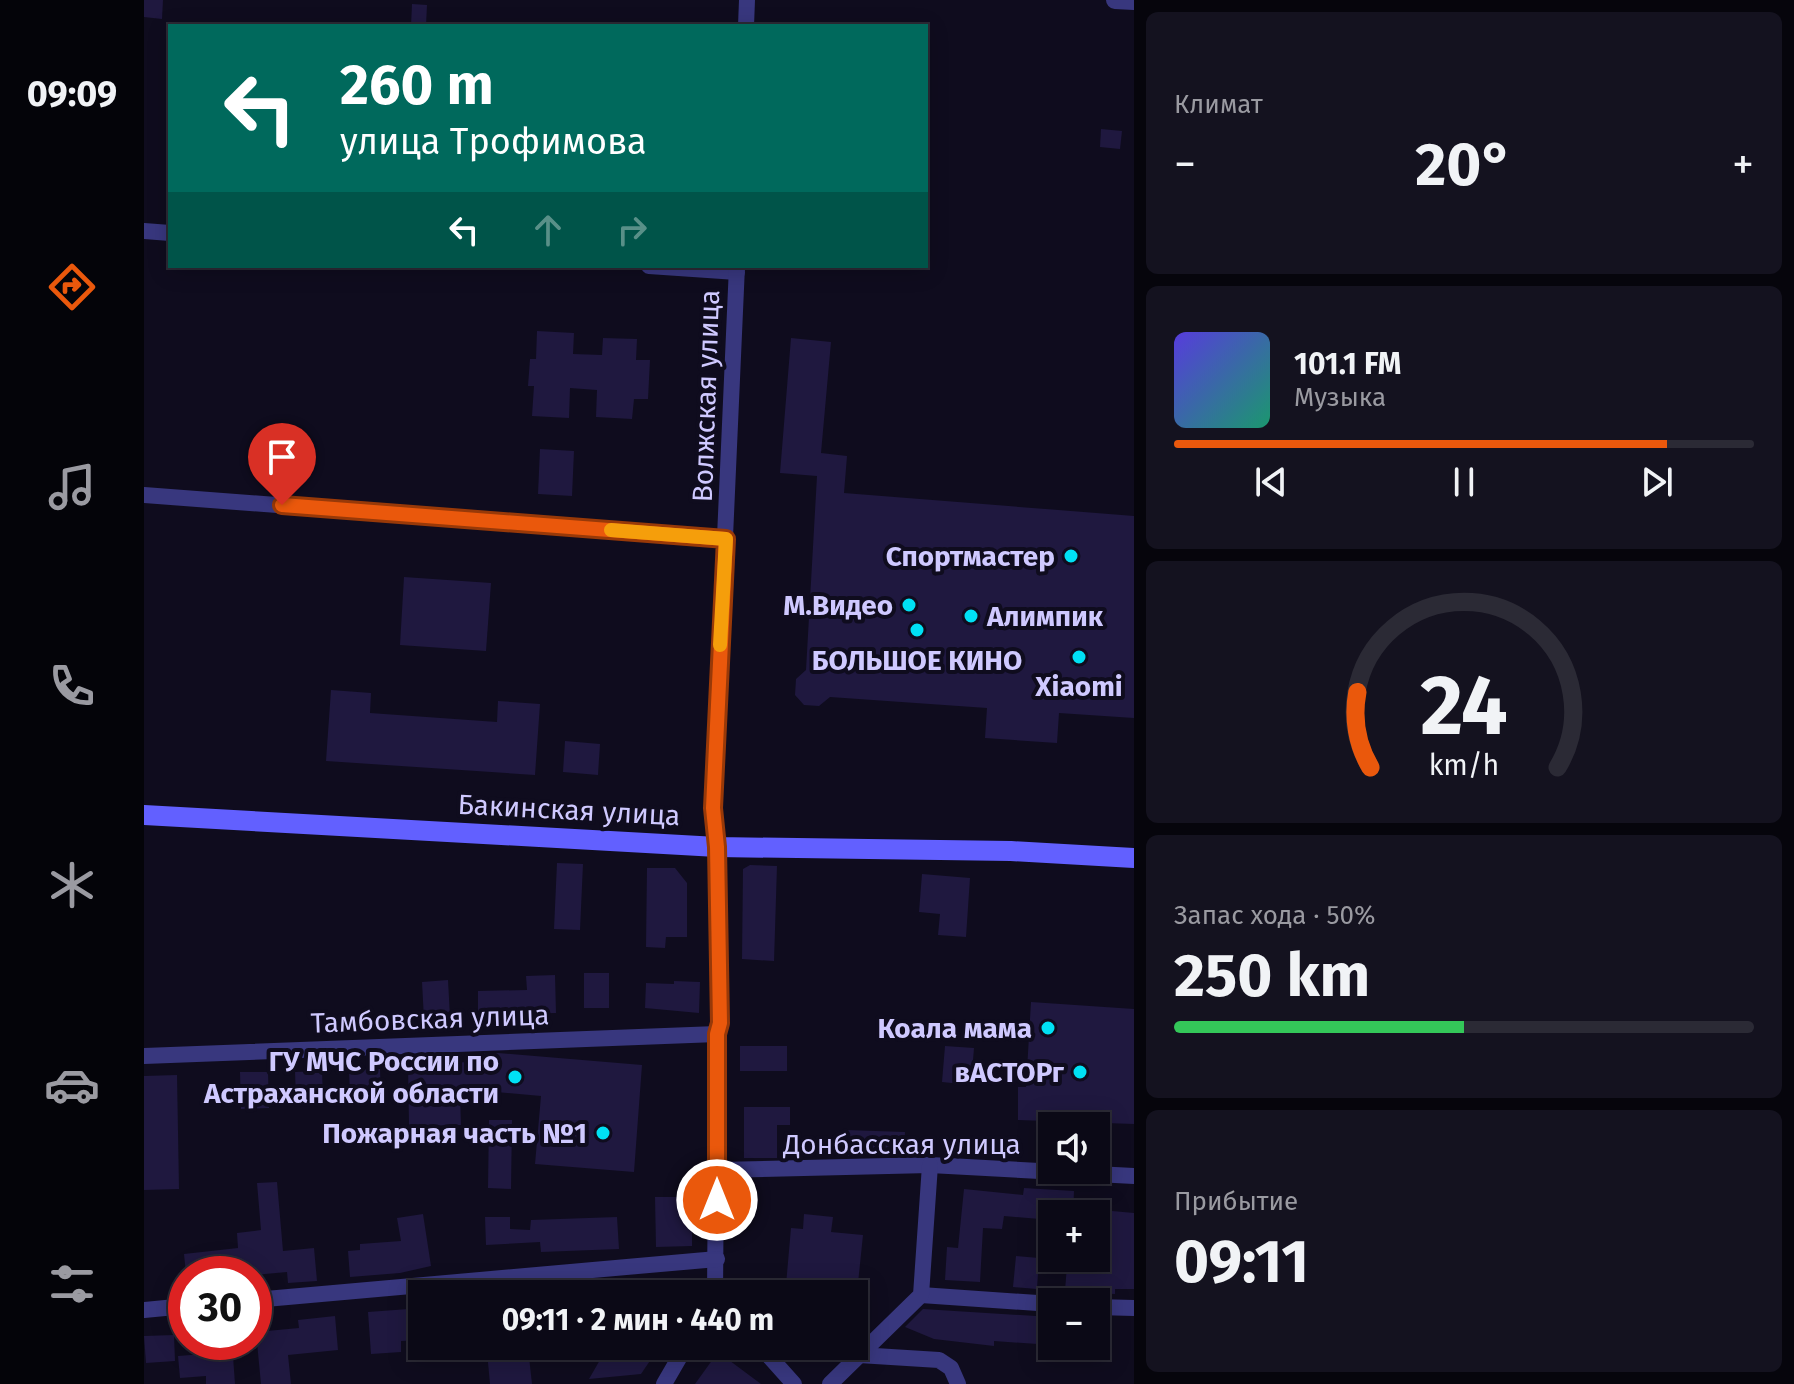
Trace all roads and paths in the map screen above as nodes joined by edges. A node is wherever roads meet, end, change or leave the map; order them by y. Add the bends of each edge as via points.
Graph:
1 (747, 0) edge
2 (1115, 0) edge
3 (1134, 1) edge
4 (746, 24) edge
5 (144, 231) edge
6 (168, 233) edge
7 (708, 268) edge
8 (737, 269) edge
9 (144, 495) edge
10 (726, 539) junction
11 (144, 815) edge
12 (717, 847) junction
13 (1134, 858) edge
14 (717, 1034) junction
15 (144, 1056) edge
16 (930, 1165) junction
17 (718, 1170) junction
18 (1134, 1176) edge
19 (717, 1259) junction
20 (716, 1280) edge
21 (921, 1295) junction
22 (272, 1298) edge
23 (1038, 1303) edge
24 (1110, 1307) edge
25 (168, 1308) edge
26 (1134, 1308) edge
27 (144, 1310) edge
28 (868, 1346) edge
29 (868, 1356) edge
30 (678, 1360) edge
31 (773, 1360) edge
32 (854, 1360) edge
33 (664, 1384) edge
34 (794, 1384) edge
35 (830, 1384) edge
36 (958, 1384) edge

1 - 4 street
2 - 3 street
5 - 6 street
7 - 8 street
8 - 10 street, Волжская улица
9 - 10 street
10 - 12 street, Волжская улица via 714,738
11 - 12 main road, Бакинская улица
12 - 13 main road, Бакинская улица
12 - 14 street, Волжская улица
14 - 15 street, Тамбовская улица
14 - 17 street, Волжская улица
16 - 17 street, Донбасская улица
16 - 18 street, Донбасская улица
16 - 21 street
17 - 19 street, Волжская улица
19 - 20 street, Волжская улица
19 - 22 street
21 - 23 street
21 - 28 street
24 - 26 street
25 - 27 street
29 - 36 street via 939,1360 951,1368
30 - 33 street
31 - 34 street
32 - 35 street

